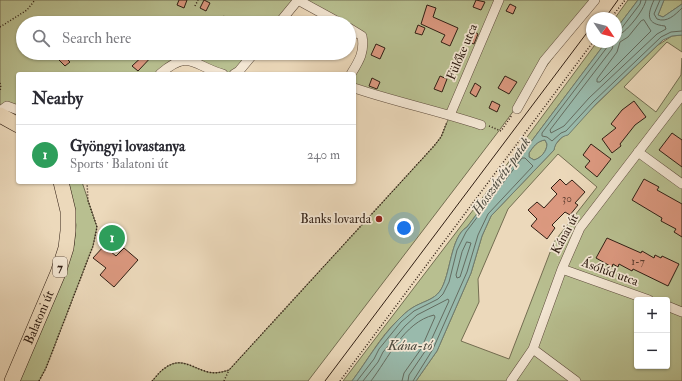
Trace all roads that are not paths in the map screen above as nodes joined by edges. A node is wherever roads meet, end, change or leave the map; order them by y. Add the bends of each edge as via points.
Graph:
1 (298, 0) edge
2 (499, 0) edge
3 (595, 0) edge
4 (285, 16) edge
5 (327, 16) edge
6 (356, 32) edge
7 (180, 60) edge
8 (197, 60) edge
9 (248, 60) edge
10 (162, 72) edge
11 (219, 72) edge
12 (237, 72) edge
13 (352, 72) edge
14 (356, 89) edge
15 (682, 95) edge
16 (16, 109) edge
17 (517, 109) road end
18 (0, 111) edge
19 (0, 115) edge
20 (450, 115) junction
21 (16, 124) edge
22 (481, 125) road end
23 (638, 152) junction
24 (61, 184) edge
25 (682, 184) edge
26 (562, 269) junction
27 (641, 297) edge
28 (670, 307) edge
29 (682, 312) edge
30 (533, 349) junction
31 (12, 381) edge
32 (511, 381) edge
33 (576, 381) edge

1 - 4 street
1 - 5 street
2 - 20 street, Fülőke utca
3 - 17 street via 544,61
6 - 13 street via 362,36 364,46
7 - 10 street
8 - 11 street
9 - 12 street
14 - 20 street
15 - 23 street, Kánai út
16 - 18 street via 7,106
19 - 21 main road
20 - 22 street
23 - 25 street
23 - 26 street, Kánai út via 580,228
24 - 31 main road, Balatoni út / 7 via 68,211 66,248
26 - 27 street, Ásólúd utca
26 - 30 street, Kánai út
28 - 29 street
30 - 32 street, Kánai út
30 - 33 street

